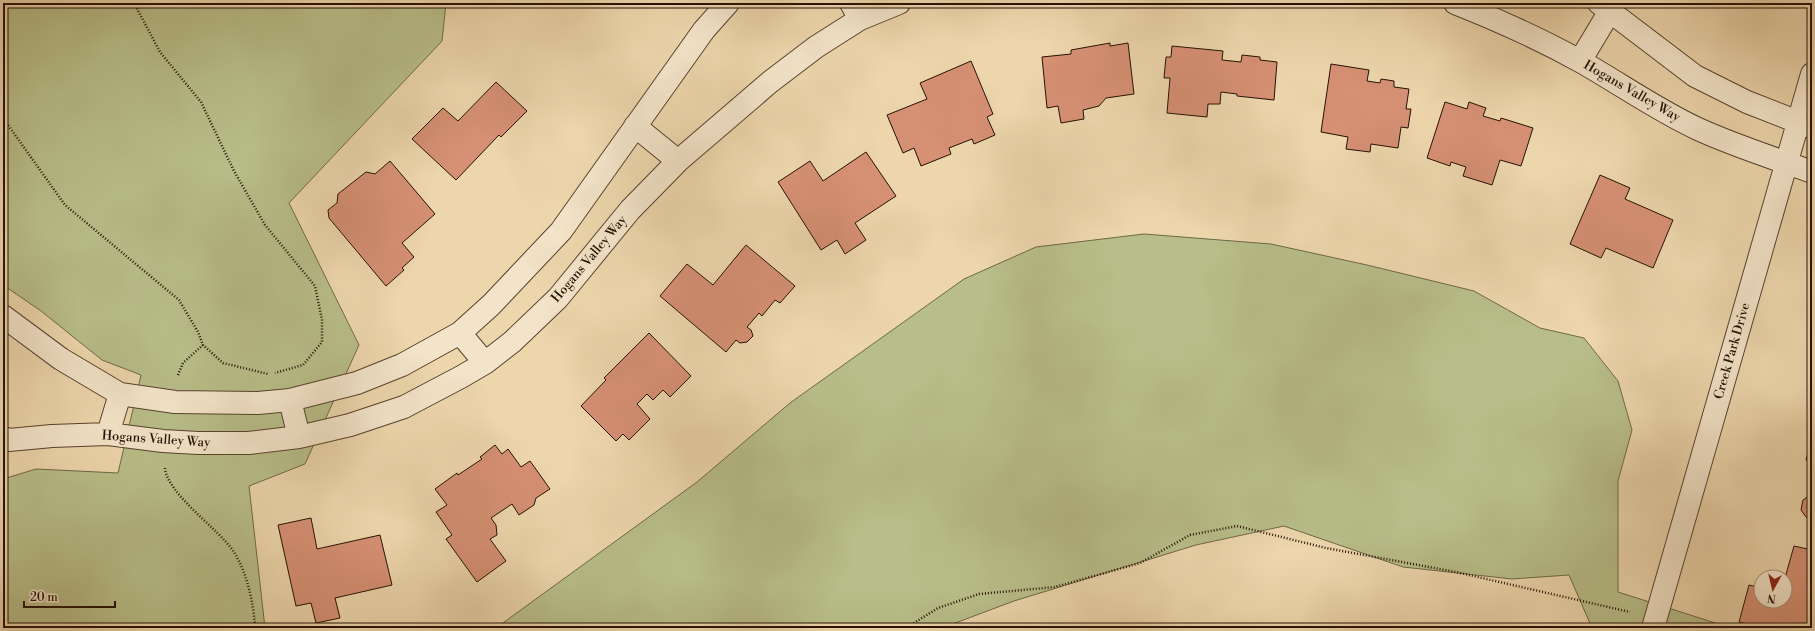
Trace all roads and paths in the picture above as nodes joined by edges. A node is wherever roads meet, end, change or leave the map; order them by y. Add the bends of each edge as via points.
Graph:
1 (134, 3) edge
2 (728, 3) edge
3 (899, 3) edge
4 (1455, 3) edge
5 (1605, 7) edge
6 (855, 11) edge
7 (1580, 61) junction
8 (1812, 74) edge
9 (3, 118) edge
10 (1805, 125) edge
11 (636, 126) junction
12 (678, 161) junction
13 (1786, 162) junction
14 (1812, 172) edge
15 (3, 316) edge
16 (460, 333) junction
17 (203, 345) junction
18 (485, 363) junction
19 (120, 394) junction
20 (290, 400) junction
21 (167, 401) junction
22 (108, 434) junction
23 (299, 437) junction
24 (3, 438) edge
25 (162, 441) junction
26 (1655, 623) edge
27 (255, 628) edge
28 (906, 628) edge

1 - 17 path via 160,52 201,102 234,171 265,226 315,286 322,320 322,342 303,365 270,374 223,363
2 - 11 street via 704,30
3 - 6 street, Hogans Valley Way
4 - 7 street, Hogans Valley Way via 1499,21
5 - 7 street
5 - 10 street via 1695,76 1747,102
6 - 12 street, Hogans Valley Way via 816,47 770,82
7 - 13 street, Hogans Valley Way via 1698,129 1737,146
8 - 10 street, Creek Park Drive
9 - 17 path via 65,205 179,300
10 - 13 street, Creek Park Drive
11 - 12 street
11 - 16 street via 561,231 491,306
12 - 18 street, Hogans Valley Way via 630,210 558,298 512,342
13 - 14 street, Hogans Valley Way
13 - 26 street, Creek Park Drive
15 - 19 street via 62,359
16 - 18 street
16 - 20 street via 402,365 357,383
17 - 21 path via 183,363
18 - 23 street, Hogans Valley Way via 404,407 350,425
19 - 21 street
19 - 22 street
20 - 21 street via 258,403
20 - 23 street
22 - 24 street, Hogans Valley Way via 10,440
22 - 25 street, Hogans Valley Way
23 - 25 street, Hogans Valley Way via 249,443
25 - 27 path via 165,474 175,490 234,552 251,592
26 - 28 path via 1456,572 1326,548 1237,526 1190,535 1140,563 1055,587 979,594 938,608

